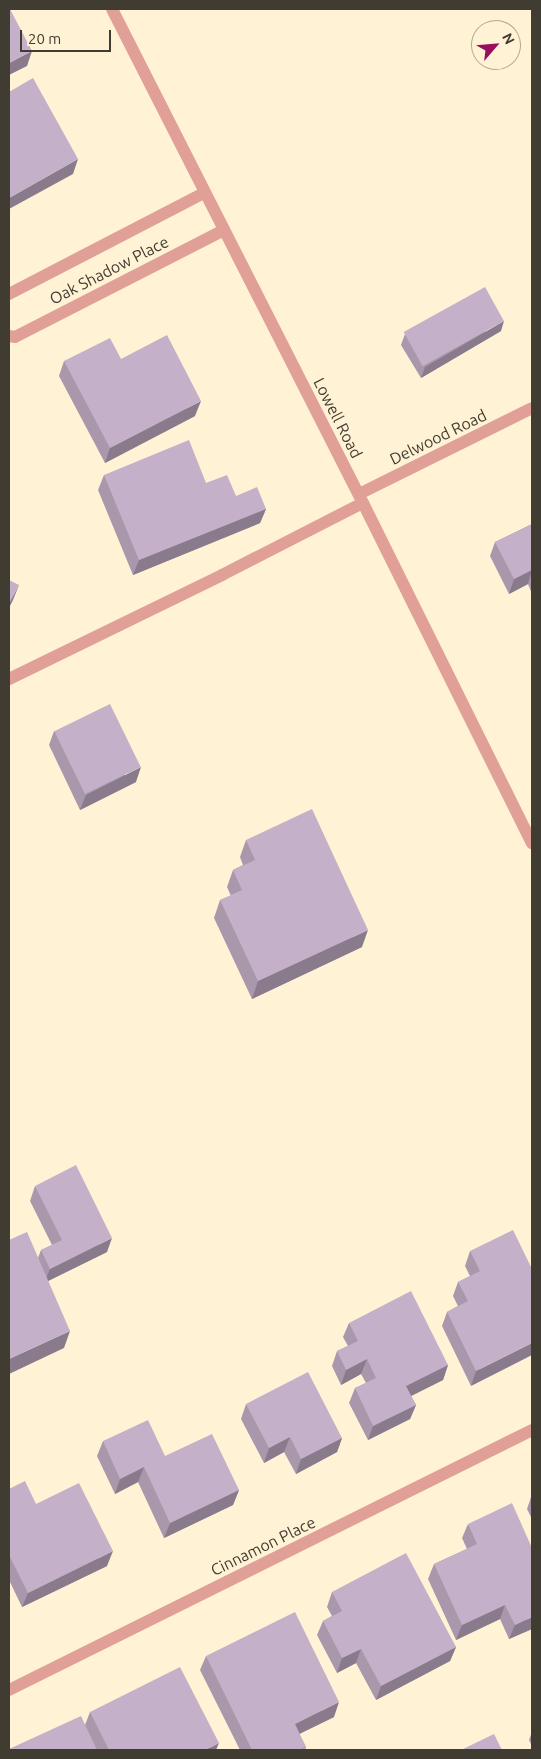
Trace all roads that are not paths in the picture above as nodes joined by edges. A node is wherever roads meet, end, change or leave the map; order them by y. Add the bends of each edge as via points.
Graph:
1 (112, 9) edge
2 (204, 193) junction
3 (224, 230) junction
4 (9, 294) edge
5 (9, 336) edge
6 (532, 408) edge
7 (361, 499) junction
8 (9, 679) edge
9 (532, 843) edge
10 (532, 1430) edge
11 (9, 1690) edge

1 - 2 street, Lowell Road
2 - 3 street, Lowell Road
2 - 4 street, Oak Shadow Place
3 - 5 street, Oak Shadow Place via 15,337
3 - 7 street, Lowell Road
6 - 7 street, Delwood Road
7 - 8 street, Delwood Road via 222,575
7 - 9 street, Lowell Road
10 - 11 street, Cinnamon Place

